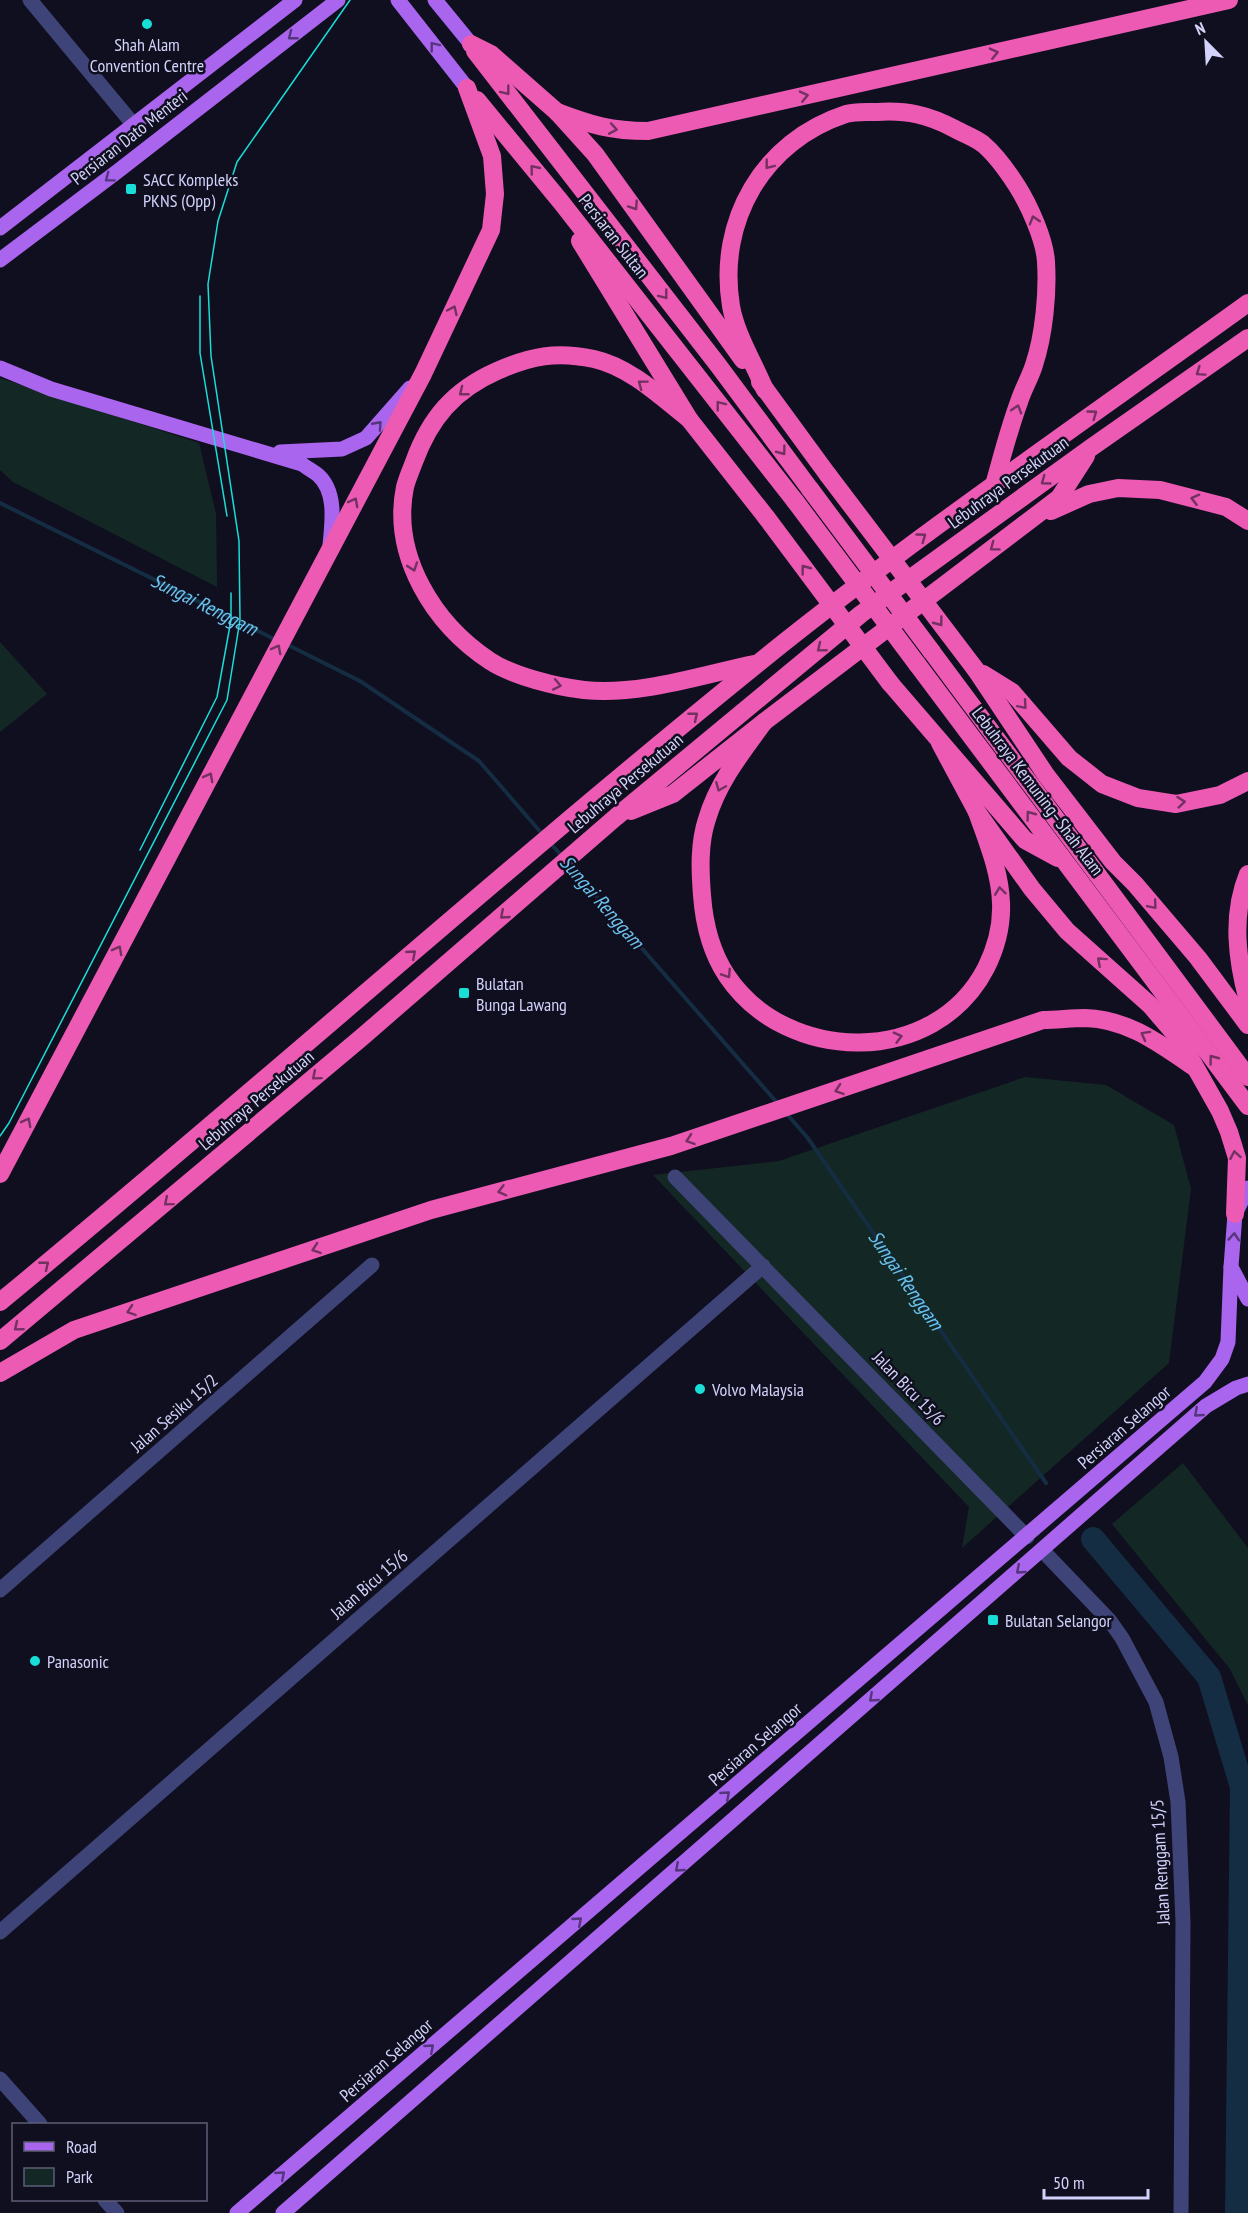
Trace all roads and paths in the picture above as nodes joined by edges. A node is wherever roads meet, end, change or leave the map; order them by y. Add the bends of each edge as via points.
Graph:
1 (30, 0) edge
2 (295, 0) edge
3 (338, 0) edge
4 (435, 0) edge
5 (1180, 0) edge
6 (1229, 0) edge
7 (399, 2) edge
8 (1166, 14) junction
9 (471, 45) junction
10 (467, 88) junction
11 (557, 112) junction
12 (133, 124) junction
13 (561, 202) junction
14 (0, 228) edge
15 (0, 260) edge
16 (1248, 303) edge
17 (1248, 338) edge
18 (2, 366) edge
19 (423, 374) junction
20 (765, 390) junction
21 (689, 418) junction
22 (1092, 447) junction
23 (265, 452) junction
24 (994, 485) junction
25 (810, 489) joint
26 (795, 501) joint
27 (1248, 521) edge
28 (1016, 531) junction
29 (330, 548) junction
30 (759, 663) junction
31 (976, 670) junction
32 (764, 722) junction
33 (940, 743) junction
34 (1248, 781) edge
35 (977, 812) junction
36 (616, 817) junction
37 (1065, 862) junction
38 (1113, 862) junction
39 (1248, 874) edge
40 (1135, 925) junction
41 (1158, 971) junction
42 (1248, 1001) edge
43 (1248, 1025) edge
44 (1194, 1067) junction
45 (1248, 1077) edge
46 (1248, 1106) edge
47 (0, 1174) edge
48 (675, 1177) dead end
49 (1248, 1188) edge
50 (1235, 1214) junction
51 (372, 1265) dead end
52 (763, 1266) junction
53 (1231, 1267) junction
54 (1248, 1299) edge
55 (0, 1302) edge
56 (0, 1341) edge
57 (0, 1372) edge
58 (1248, 1384) edge
59 (1027, 1537) junction
60 (1042, 1550) junction
61 (0, 1590) edge
62 (0, 1932) edge
63 (0, 2079) edge
64 (39, 2123) edge
65 (107, 2201) edge
66 (117, 2213) edge
67 (237, 2213) edge
68 (283, 2213) edge
69 (1181, 2213) edge

1 - 12 street
2 - 12 main road, Persiaran Dato Menteri
3 -> 15 main road, Persiaran Dato Menteri
4 - 9 main road, Persiaran Sultan
5 - 8 main road
6 - 8 highway
10 -> 7 main road, Persiaran Sultan
11 -> 8 highway via 619,131 648,131
9 - 11 highway via 491,54
9 -> 25 highway, Persiaran Sultan
13 -> 10 highway, Persiaran Sultan
19 -> 10 highway via 491,230 495,194 492,156
11 -> 20 highway via 621,187
12 - 14 main road, Persiaran Dato Menteri
13 - 21 highway via 587,254
26 -> 13 highway, Persiaran Sultan
24 -> 16 highway, Lebuhraya Persekutuan
17 -> 22 highway, Lebuhraya Persekutuan
18 - 23 main road via 51,389
23 -> 19 main road via 342,449 366,438
29 -> 19 highway
24 -> 20 highway via 1035,364 1044,320 1046,260 1030,207 1009,174 982,143 934,117 894,111 848,114 807,131 782,150 752,189 735,225 731,244 731,307
20 -> 31 highway, bridge
21 -> 30 highway via 632,375 595,359 553,354 516,363 477,380 454,398 423,437 405,486 406,543 415,573 435,610 460,638 491,662 536,681 585,691 635,690
33 -> 21 highway, bridge
22 - 28 highway via 1059,498
22 -> 36 highway, Lebuhraya Persekutuan via 861,614
23 - 29 main road via 302,464 320,476 332,505
30 -> 24 highway, Lebuhraya Persekutuan via 903,550
25 - 40 highway, Lebuhraya Kemuning–Shah Alam, bridge
37 -> 26 highway, Lebuhraya Kemuning–Shah Alam, bridge
27 -> 28 highway via 1226,507 1160,490 1118,488 1058,506
28 -> 32 highway
47 -> 29 highway
55 -> 30 highway, Lebuhraya Persekutuan via 276,1072 568,819
31 -> 34 highway via 1012,692 1069,758 1102,784 1138,798 1176,804 1220,795
31 - 38 highway via 1046,775
32 -> 35 highway via 724,778 707,819 701,850 703,914 713,950 728,977 750,1001 804,1034 836,1042 898,1039 952,1011 977,985 993,953 1002,904 998,873
32 - 36 highway via 673,794
33 - 35 highway
33 - 37 highway via 1025,840
44 -> 35 highway via 1180,1040 1150,1005 1067,931
36 -> 56 highway, Lebuhraya Persekutuan via 361,1038
37 - 41 highway, Lebuhraya Kemuning–Shah Alam
38 - 40 highway
38 -> 43 highway via 1198,958
39 - 42 highway via 1238,909 1237,935 1239,969
40 - 41 highway, Lebuhraya Kemuning–Shah Alam
41 - 45 highway, Lebuhraya Kemuning–Shah Alam
46 -> 41 highway, Lebuhraya Kemuning–Shah Alam
50 -> 44 highway via 1237,1158 1220,1111
44 -> 57 highway via 1145,1034 1122,1024 1087,1018 1043,1020 671,1146 431,1210 74,1330
48 - 52 street, Jalan Bicu 15/6
49 - 50 main road
53 -> 50 main road
51 - 61 street, Jalan Sesiku 15/2
52 - 59 street, Jalan Bicu 15/6
52 - 62 street, Jalan Bicu 15/6
53 - 54 main road
53 - 59 main road, Persiaran Selangor via 1228,1342 1218,1368
58 -> 60 main road via 1206,1406
67 -> 59 main road, Persiaran Selangor
60 -> 68 main road
60 - 69 street, Jalan Renggam 15/5 via 1122,1638 1156,1702 1172,1757 1178,1802 1183,1923
63 - 64 street
65 - 66 street

